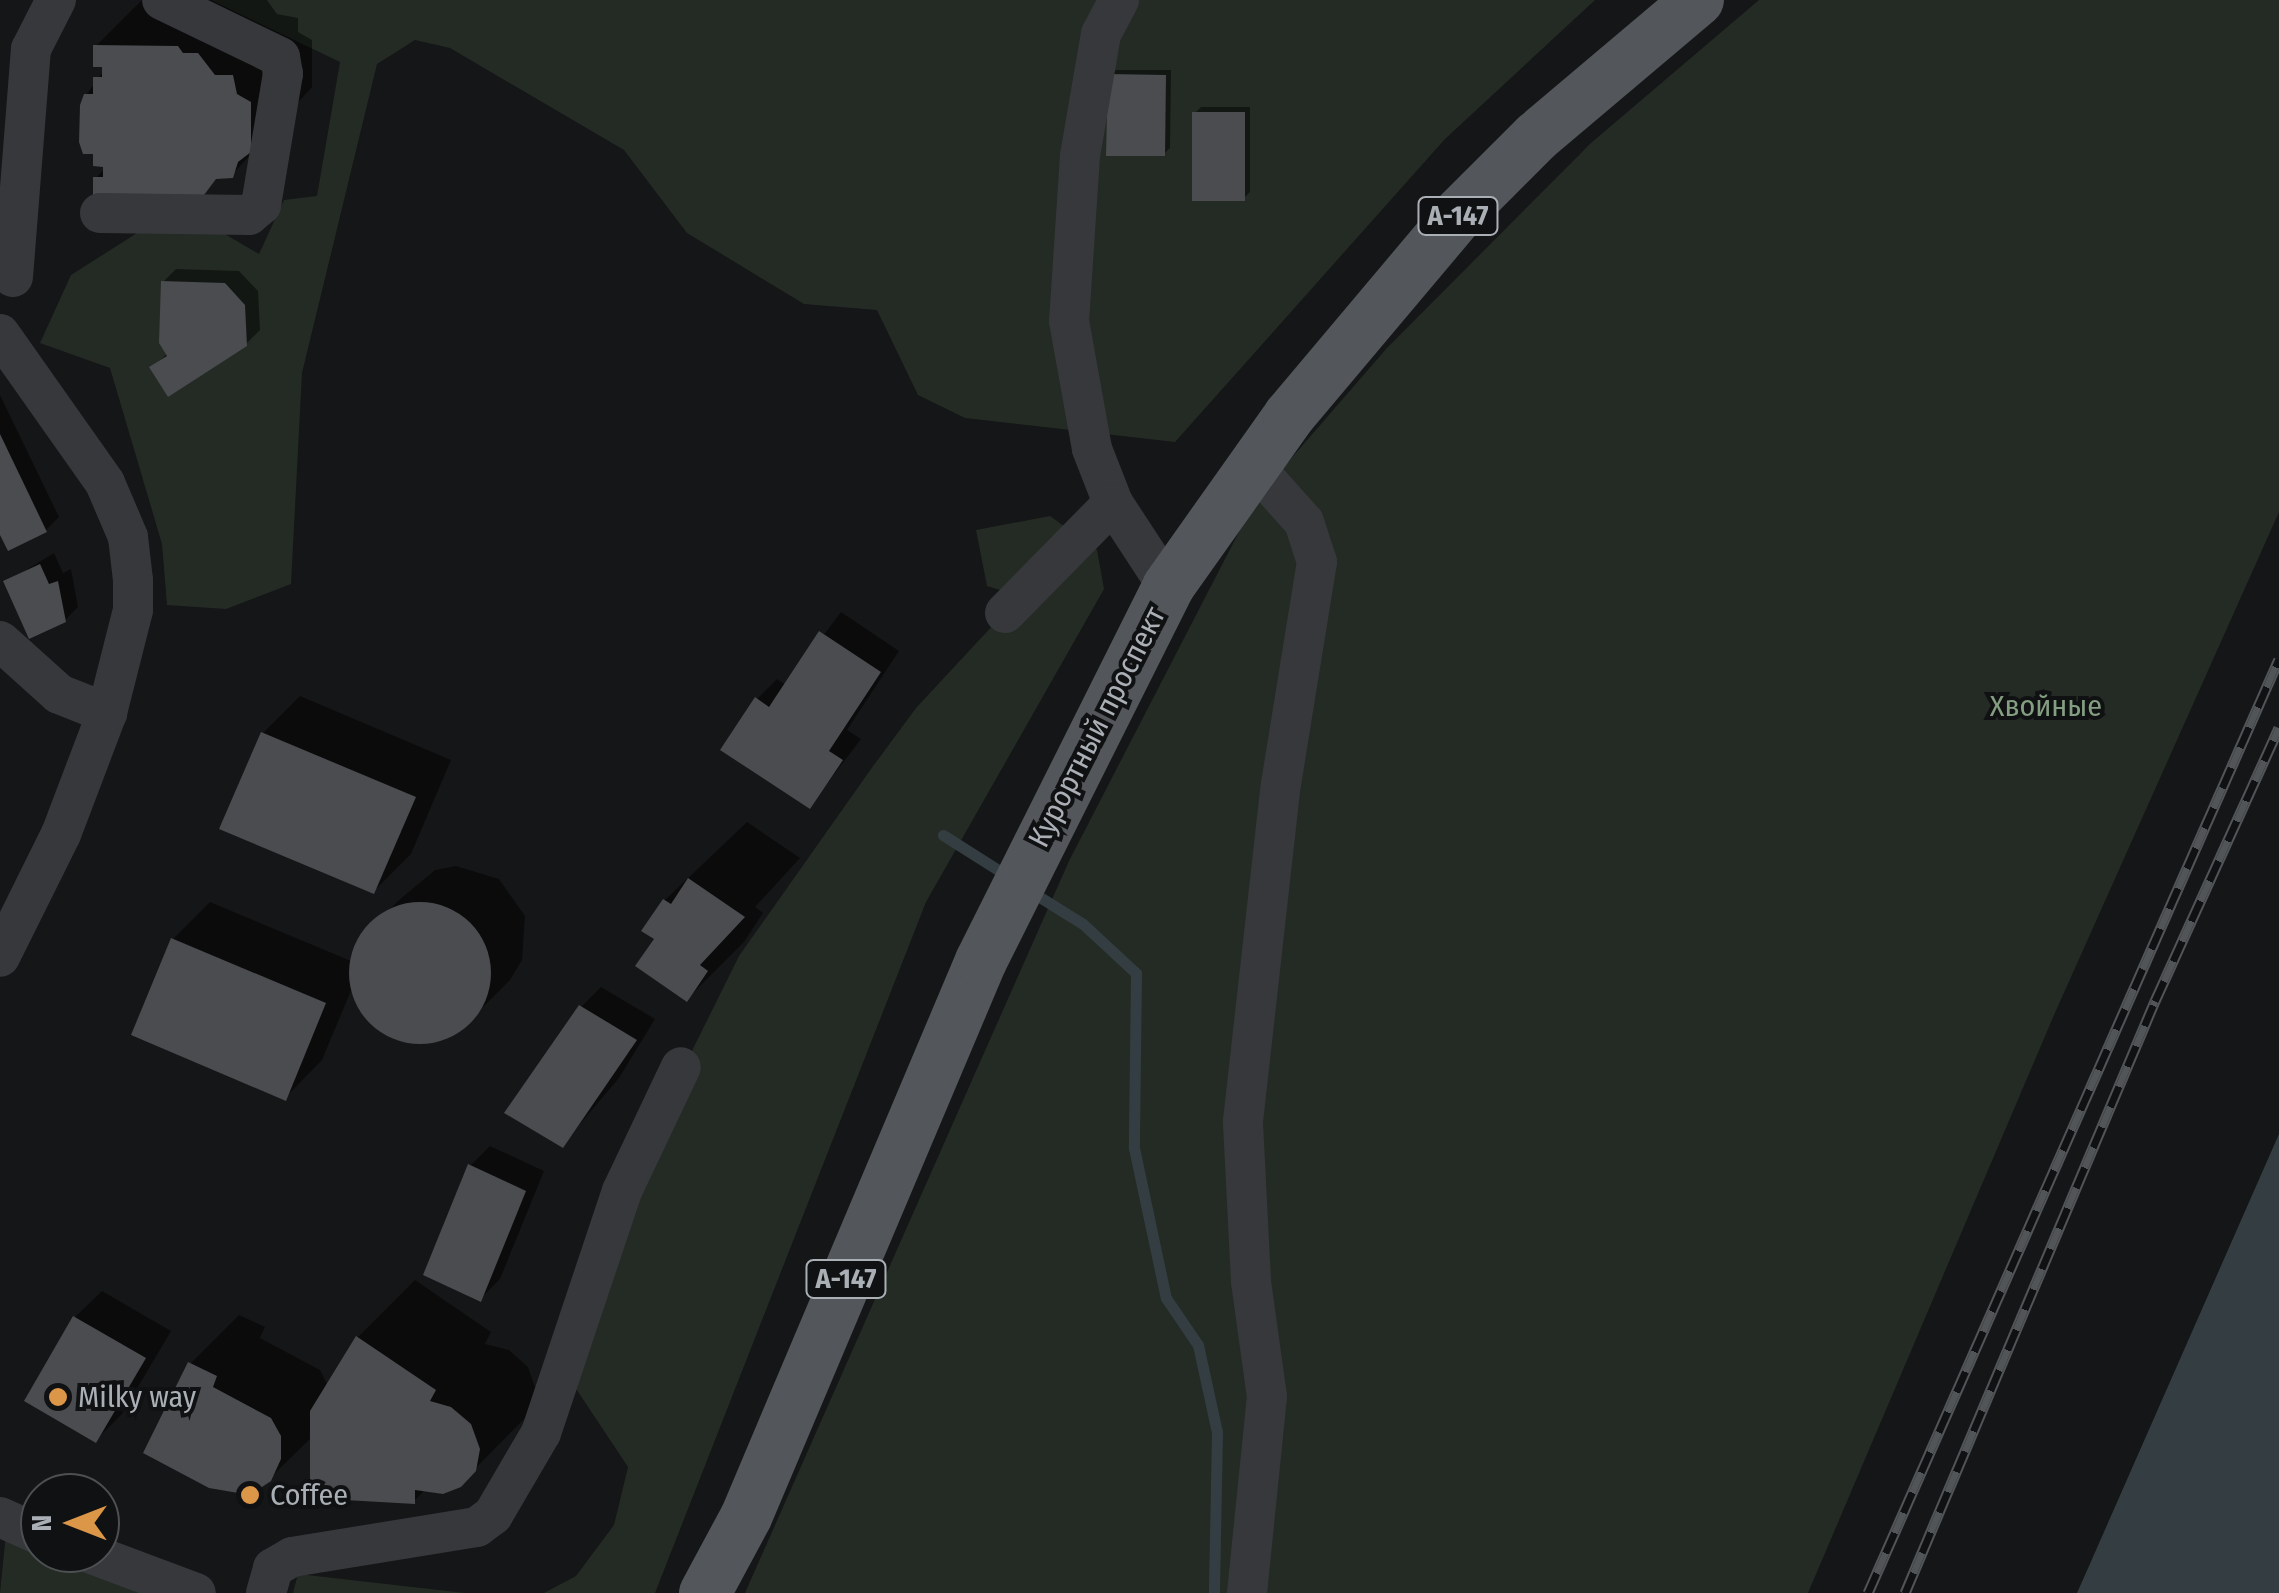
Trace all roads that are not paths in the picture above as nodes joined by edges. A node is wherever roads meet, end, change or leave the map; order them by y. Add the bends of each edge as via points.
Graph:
1 (22, 0) edge
2 (56, 0) edge
3 (162, 0) edge
4 (1119, 0) edge
5 (1698, 0) edge
6 (0, 119) edge
7 (100, 213) dead end
8 (11, 304) edge
9 (1254, 466) junction
10 (1113, 503) junction
11 (1168, 587) junction
12 (1005, 614) dead end
13 (0, 641) edge
14 (107, 713) junction
15 (0, 957) edge
16 (681, 1067) dead end
17 (120, 1565) edge
18 (196, 1593) edge
19 (266, 1593) edge
20 (706, 1593) edge
21 (1247, 1593) edge

1 - 6 street
2 - 8 street via 31,50
3 - 7 street via 280,57 283,74 262,205 249,215
4 - 10 street via 1101,34 1080,156 1070,321 1092,449
5 - 9 main road, Курортный проспект / А-147 via 1536,136 1460,213
8 - 14 street via 128,538 133,610
9 - 11 main road, Курортный проспект / А-147
9 - 21 street via 1304,522 1317,562 1281,784 1244,1121 1251,1281 1267,1397
10 - 11 street
10 - 12 street
11 - 20 main road, Курортный проспект / А-147 via 981,961 746,1517
13 - 14 street via 60,694
14 - 15 street via 61,834
16 - 19 street via 622,1192 541,1434 493,1515 467,1529 292,1557 273,1568
17 - 18 street

